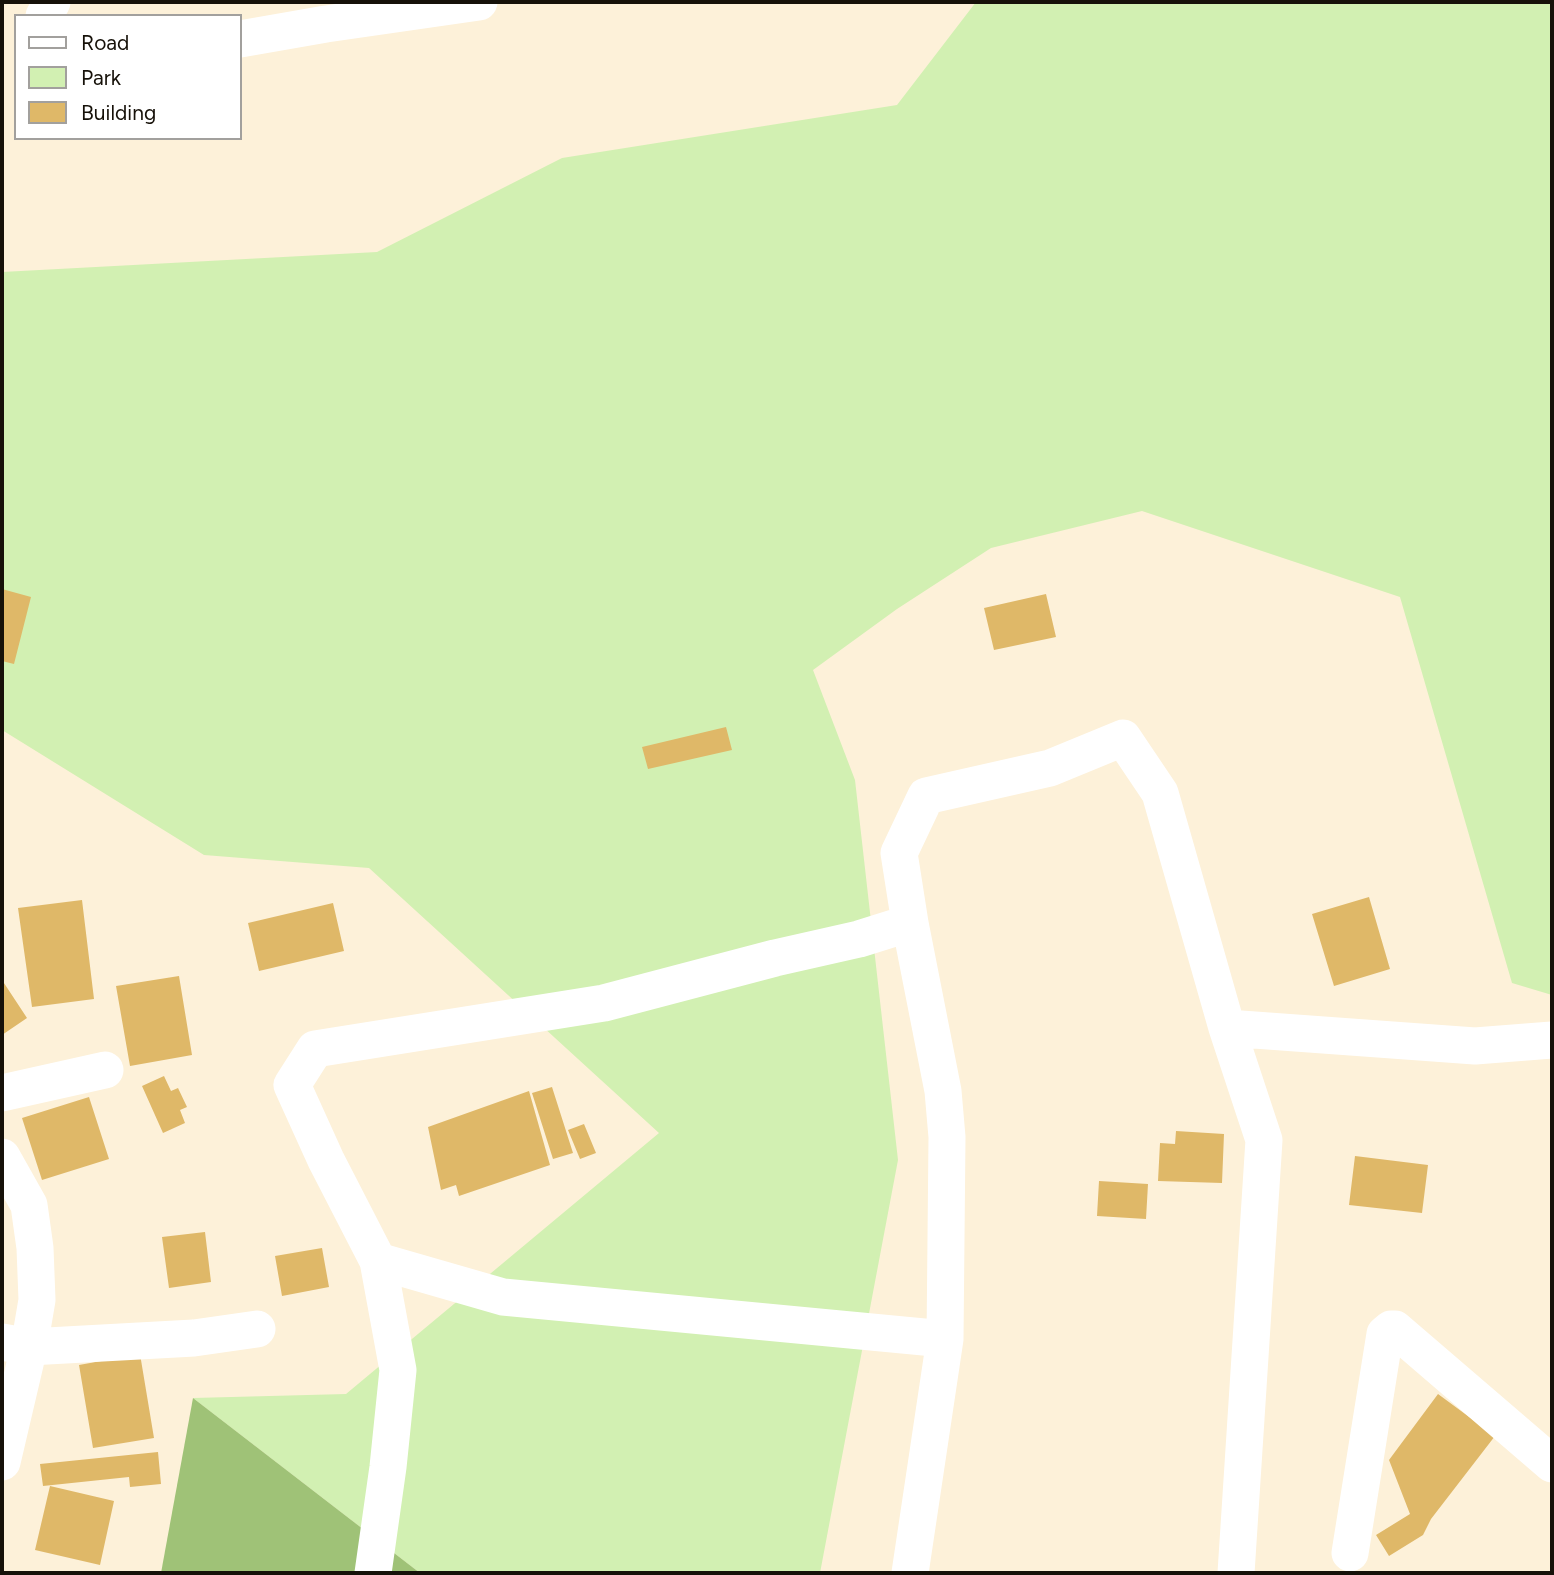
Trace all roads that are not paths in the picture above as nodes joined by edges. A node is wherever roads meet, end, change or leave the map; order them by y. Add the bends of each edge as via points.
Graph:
1 (480, 2) edge
2 (242, 39) edge
3 (910, 923) junction
4 (1227, 1028) junction
5 (1552, 1040) edge
6 (105, 1070) dead end
7 (2, 1093) edge
8 (2, 1157) edge
9 (378, 1261) junction
10 (257, 1329) dead end
11 (945, 1339) junction
12 (15, 1344) edge
13 (2, 1462) edge
14 (1552, 1464) edge
15 (1350, 1553) dead end
16 (373, 1573) edge
17 (909, 1573) edge
18 (1236, 1573) edge

1 - 2 street
3 - 4 street via 899,853 926,796 1050,768 1123,738 1160,793
3 - 9 street via 604,1003 315,1049 292,1085
3 - 11 street via 943,1091 947,1137
4 - 5 street via 1475,1046
4 - 18 street via 1264,1140
6 - 7 street
8 - 12 street via 29,1205 33,1237 37,1300
9 - 11 street via 503,1297
9 - 16 street via 398,1370
10 - 12 street via 194,1338
11 - 17 street
12 - 13 street
14 - 15 street via 1391,1329 1385,1334

